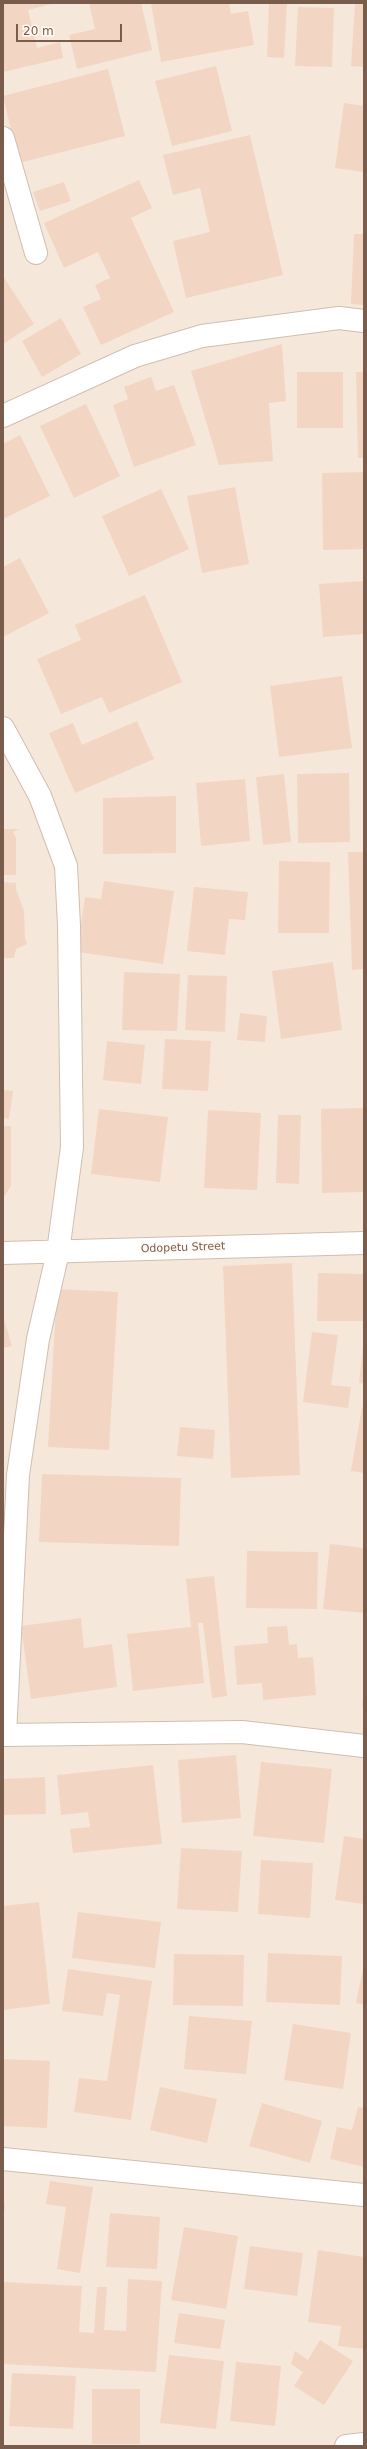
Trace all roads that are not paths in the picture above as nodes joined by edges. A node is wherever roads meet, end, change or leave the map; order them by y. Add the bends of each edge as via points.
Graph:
1 (3, 138) edge
2 (36, 253) dead end
3 (364, 321) edge
4 (3, 416) edge
5 (3, 728) edge
6 (364, 1243) edge
7 (58, 1252) junction
8 (3, 1253) edge
9 (4, 1735) edge
10 (364, 1746) edge
11 (3, 2159) edge
12 (364, 2195) edge
13 (364, 2444) edge
14 (346, 2446) edge

1 - 2 street
3 - 4 street via 339,318 202,336 135,356
5 - 7 street via 40,796 66,866 72,1147
6 - 7 street, Odopetu Street
7 - 8 street, Odopetu Street
7 - 9 street via 38,1339 18,1475
9 - 10 street via 242,1732
11 - 12 street
13 - 14 street

